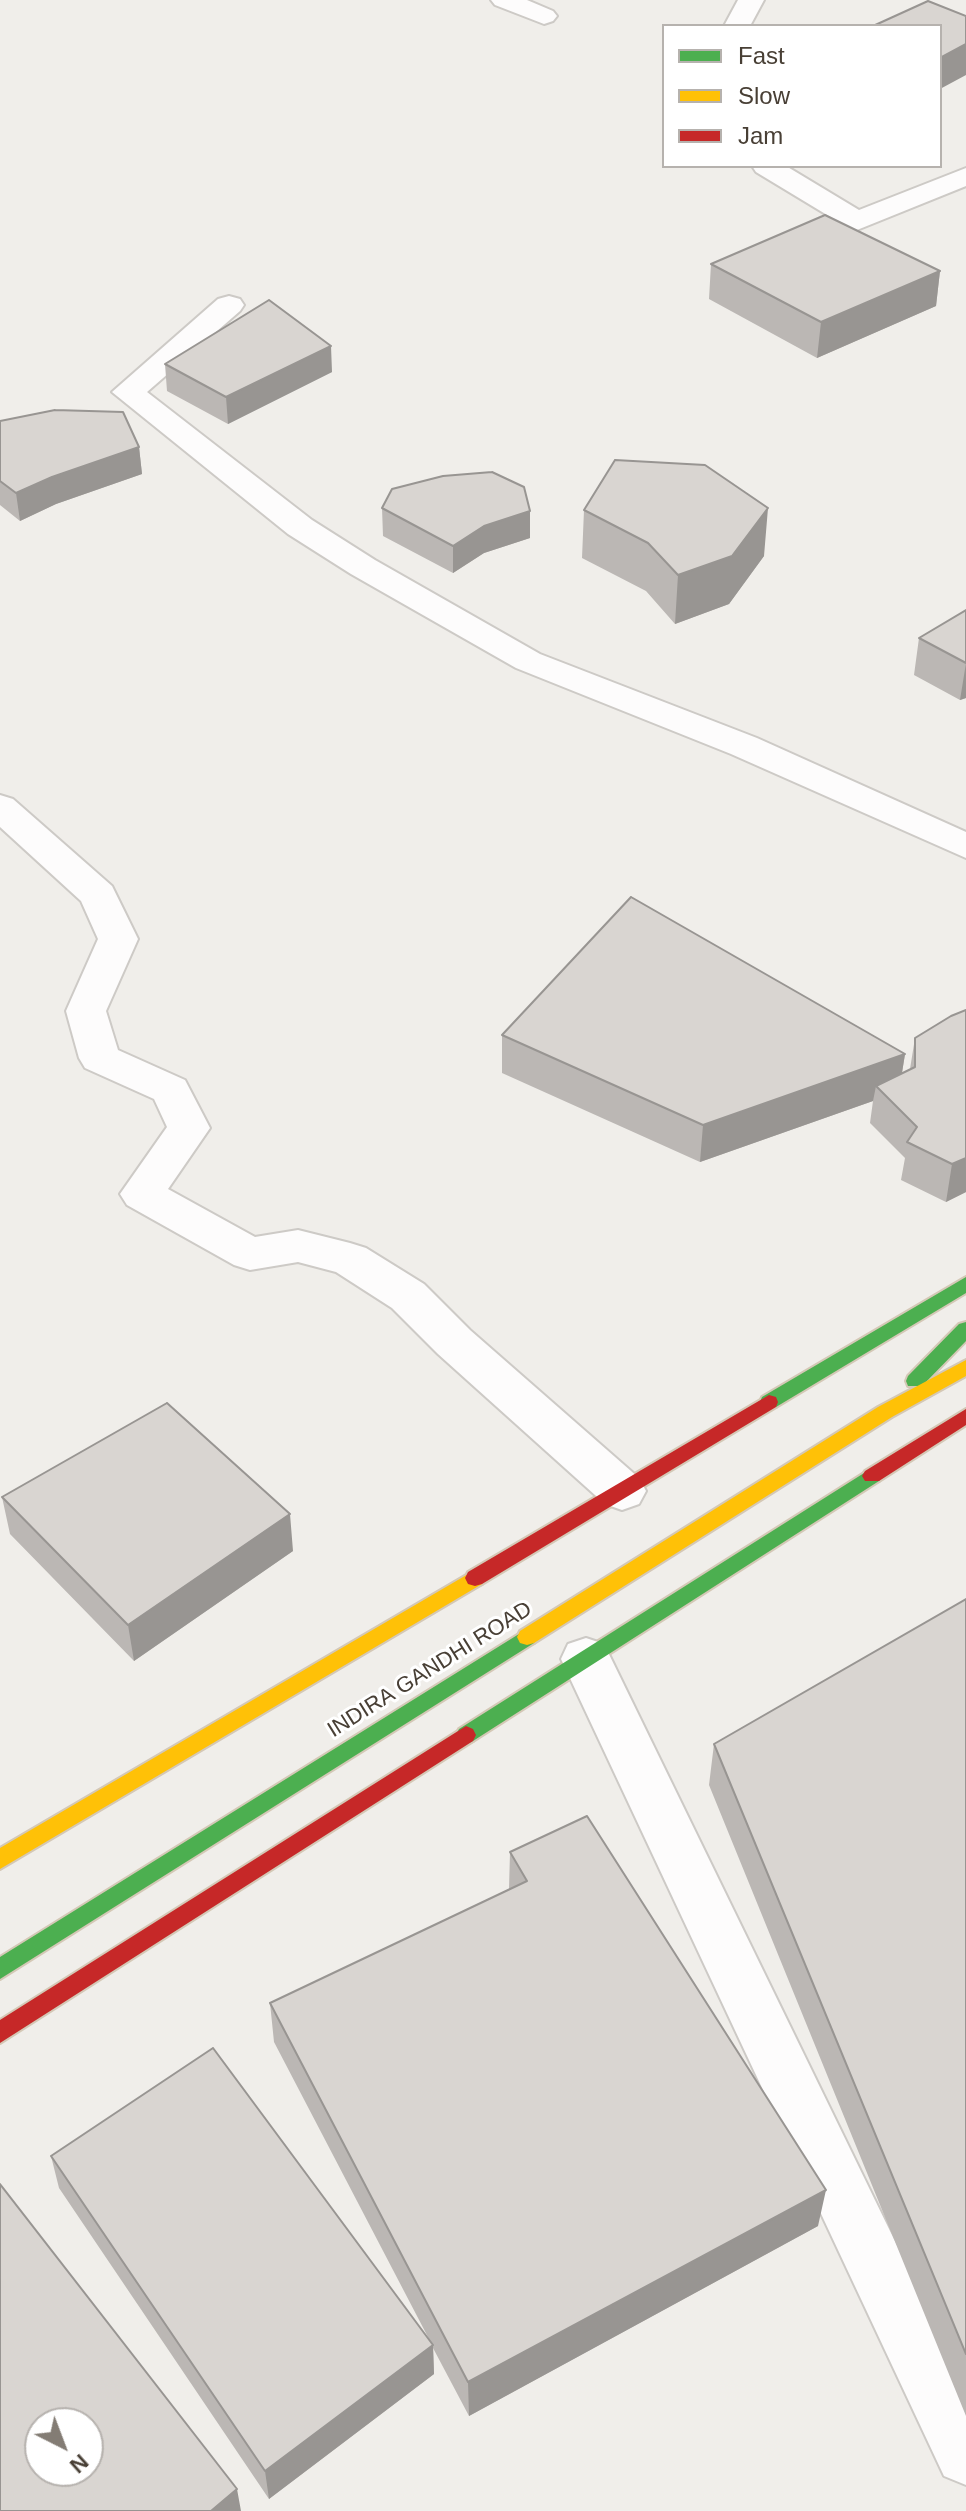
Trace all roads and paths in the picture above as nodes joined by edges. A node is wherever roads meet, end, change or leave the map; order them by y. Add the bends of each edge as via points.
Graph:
1 (504, 0) edge
2 (751, 0) edge
3 (544, 16) dead end
4 (738, 24) edge
5 (769, 168) edge
6 (966, 176) edge
7 (229, 305) dead end
8 (0, 807) edge
9 (966, 846) edge
10 (966, 1284) edge
11 (966, 1329) edge
12 (966, 1367) edge
13 (885, 1412) junction
14 (966, 1416) edge
15 (622, 1491) junction
16 (586, 1659) junction
17 (0, 1859) edge
18 (0, 1969) edge
19 (0, 2033) edge
20 (966, 2454) edge

1 - 3 street
2 - 4 street
5 - 6 street via 857,221
7 - 9 street via 128,392 300,527 528,661 744,746
8 - 15 street via 98,895 118,939 86,1011 100,1058 170,1090 189,1128 142,1194 250,1254 298,1246 350,1259 408,1296
10 - 15 main road
11 - 13 main road, INDIRA GANDHI ROAD
12 - 13 main road, INDIRA GANDHI ROAD
13 - 18 main road, INDIRA GANDHI ROAD
14 - 16 main road
15 - 17 main road
16 - 19 main road
16 - 20 street

